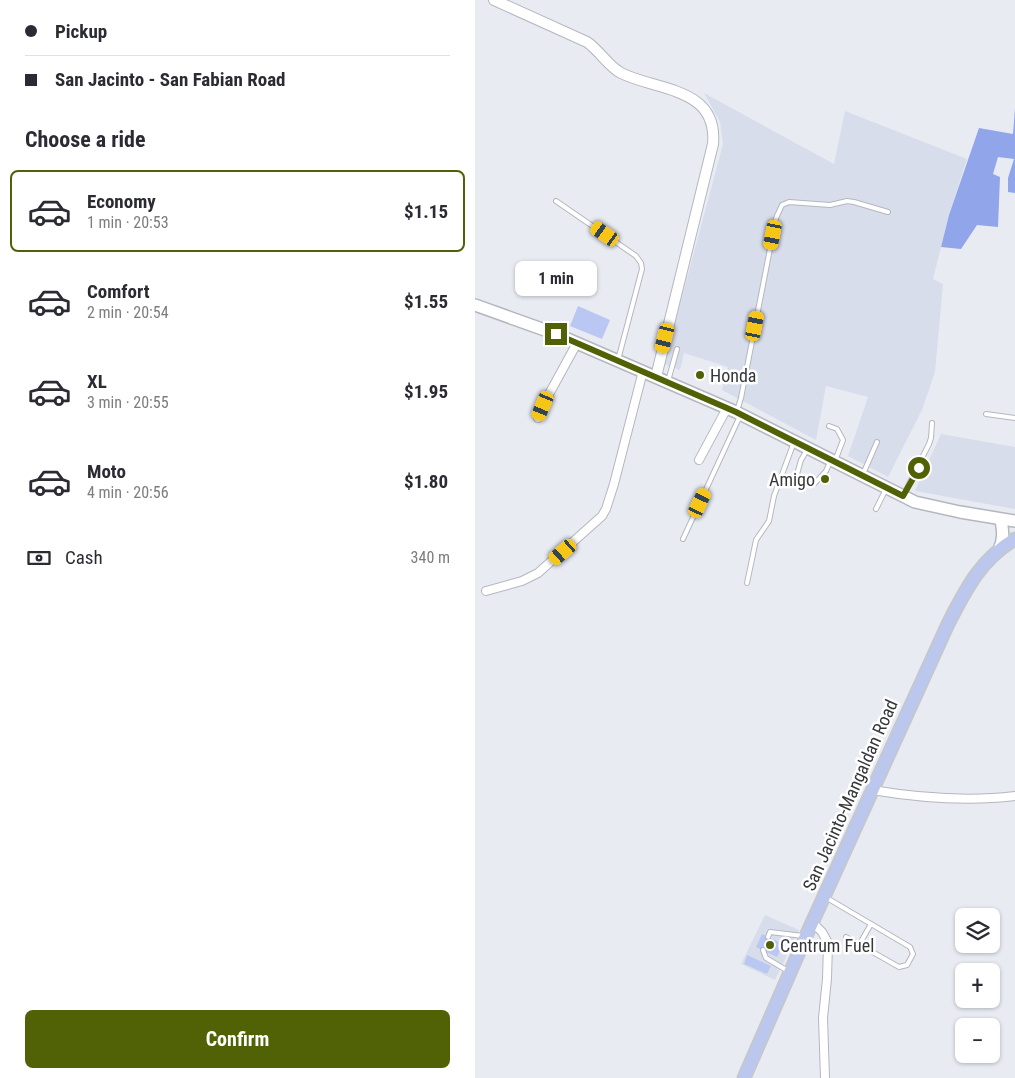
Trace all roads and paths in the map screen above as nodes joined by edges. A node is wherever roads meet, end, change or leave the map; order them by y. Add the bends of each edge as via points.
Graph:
1 (494, 0) edge
2 (556, 201) dead end
3 (887, 212) dead end
4 (475, 304) edge
5 (577, 343) junction
6 (677, 349) dead end
7 (618, 360) junction
8 (643, 371) junction
9 (656, 377) junction
10 (668, 382) junction
11 (735, 411) junction
12 (986, 414) dead end
13 (537, 418) dead end
14 (1015, 418) edge
15 (932, 423) dead end
16 (829, 426) dead end
17 (794, 441) junction
18 (877, 442) dead end
19 (809, 448) junction
20 (699, 460) dead end
21 (837, 462) junction
22 (860, 473) junction
23 (887, 487) junction
24 (903, 496) junction
25 (876, 509) dead end
26 (1001, 520) junction
27 (1015, 521) edge
28 (683, 539) dead end
29 (1014, 541) edge
30 (999, 550) junction
31 (747, 583) dead end
32 (486, 592) dead end
33 (872, 790) junction
34 (1015, 796) edge
35 (824, 896) junction
36 (812, 922) junction
37 (871, 924) junction
38 (806, 936) junction
39 (768, 937) dead end
40 (846, 937) dead end
41 (859, 945) junction
42 (763, 950) dead end
43 (790, 972) junction
44 (744, 1078) edge
45 (825, 1078) edge

1 - 9 street via 587,42 621,73 669,88 697,102 712,124 713,144
2 - 7 lane via 641,262 642,269
3 - 11 lane via 847,201 830,205 789,202 782,206 776,218 741,398
4 - 5 main road
5 - 7 main road
5 - 13 street
6 - 10 lane
7 - 8 main road
8 - 9 main road
8 - 32 street via 614,484 602,516 538,573
9 - 10 main road
10 - 11 main road
11 - 17 main road
11 - 20 street
11 - 28 lane
12 - 14 lane
15 - 24 lane via 929,444
16 - 21 lane via 837,429 843,440
17 - 19 main road
17 - 31 lane via 771,516 756,540
18 - 22 lane
19 - 21 main road
19 - 21 lane via 797,474 805,481 815,483
21 - 22 main road
22 - 23 main road
23 - 24 main road
23 - 25 lane
24 - 26 main road via 930,506
26 - 27 main road
26 - 30 main road via 1003,541
29 - 30 main road, San Jacinto-Mangaldan Road
30 - 33 main road, San Jacinto-Mangaldan Road via 983,564 925,672
33 - 34 street via 947,800
33 - 35 main road, San Jacinto-Mangaldan Road
35 - 36 main road, San Jacinto-Mangaldan Road
35 - 37 lane
36 - 38 main road, San Jacinto-Mangaldan Road
36 - 45 street via 828,943 823,1018
37 - 41 lane
37 - 41 lane via 910,947 913,954 907,965 899,967
38 - 39 lane via 770,932
38 - 43 main road, San Jacinto-Mangaldan Road
40 - 41 lane
42 - 43 lane via 766,958
43 - 44 main road, San Jacinto-Mangaldan Road

